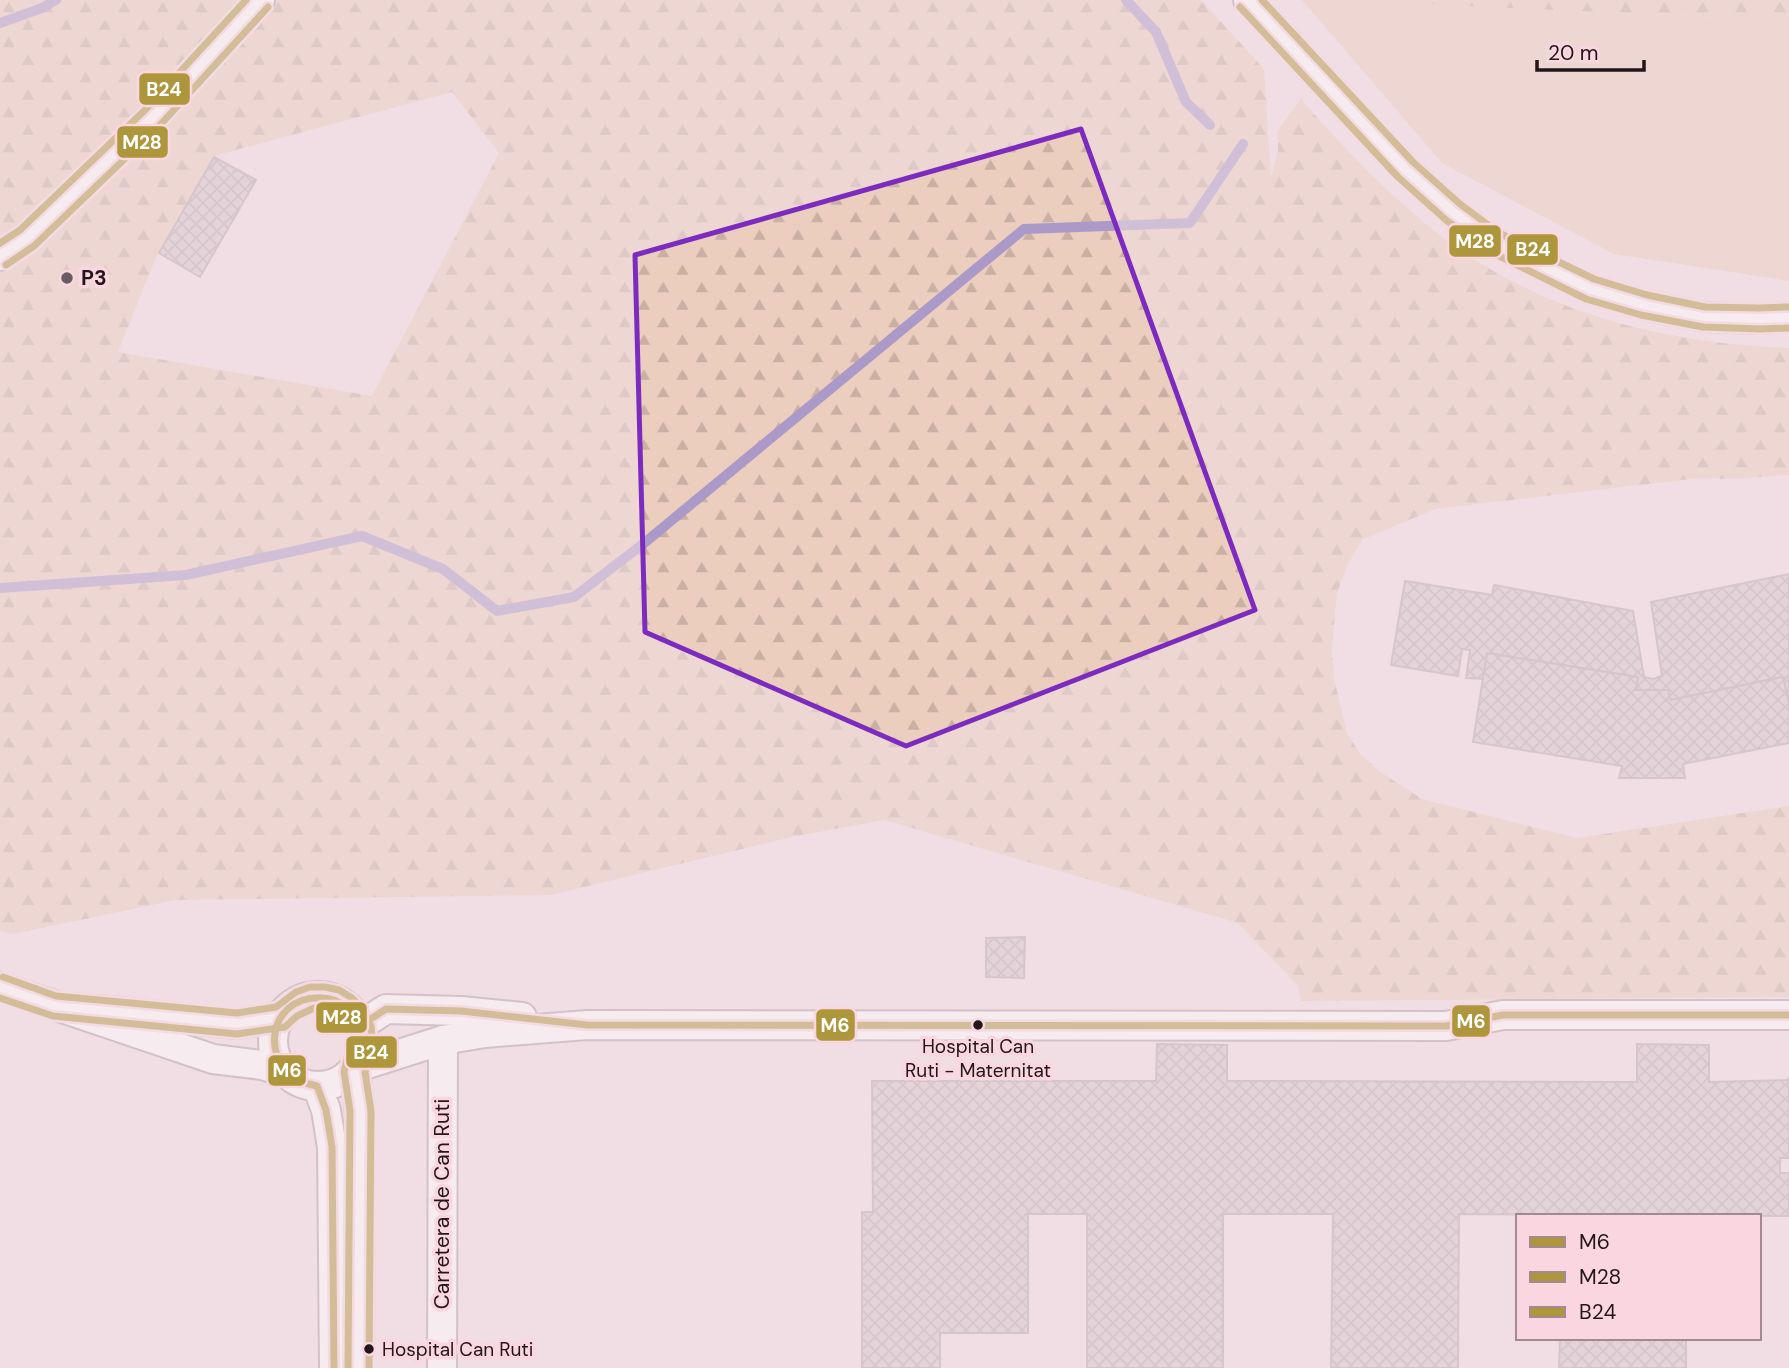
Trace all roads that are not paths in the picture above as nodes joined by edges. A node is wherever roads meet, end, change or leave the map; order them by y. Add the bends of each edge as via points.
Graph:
1 (260, 0) edge
2 (1248, 0) edge
3 (0, 256) edge
4 (1789, 317) edge
5 (0, 987) edge
6 (54, 1006) junction
7 (1789, 1015) edge
8 (281, 1017) junction
9 (587, 1025) junction
10 (360, 1026) junction
11 (443, 1040) junction
12 (355, 1068) junction
13 (287, 1073) junction
14 (317, 1086) junction
15 (334, 1368) edge
16 (359, 1368) edge
17 (442, 1368) edge

1 - 3 street via 154,116 27,238
2 - 4 street via 1406,170 1493,242 1590,289 1644,305 1704,317
5 - 6 street
6 - 8 street via 237,1024
6 - 13 street via 213,1059
7 - 9 street via 1503,1015 1447,1026
8 - 10 street via 300,1000 323,996 346,1006
8 - 13 street via 274,1048
9 - 10 street via 461,1010 386,1009
9 - 11 street
10 - 12 street via 363,1045
11 - 12 street
11 - 17 street, Carretera de Can Ruti
12 - 14 street via 340,1080
12 - 16 street via 360,1114
13 - 14 street
14 - 15 street via 327,1110 332,1147

